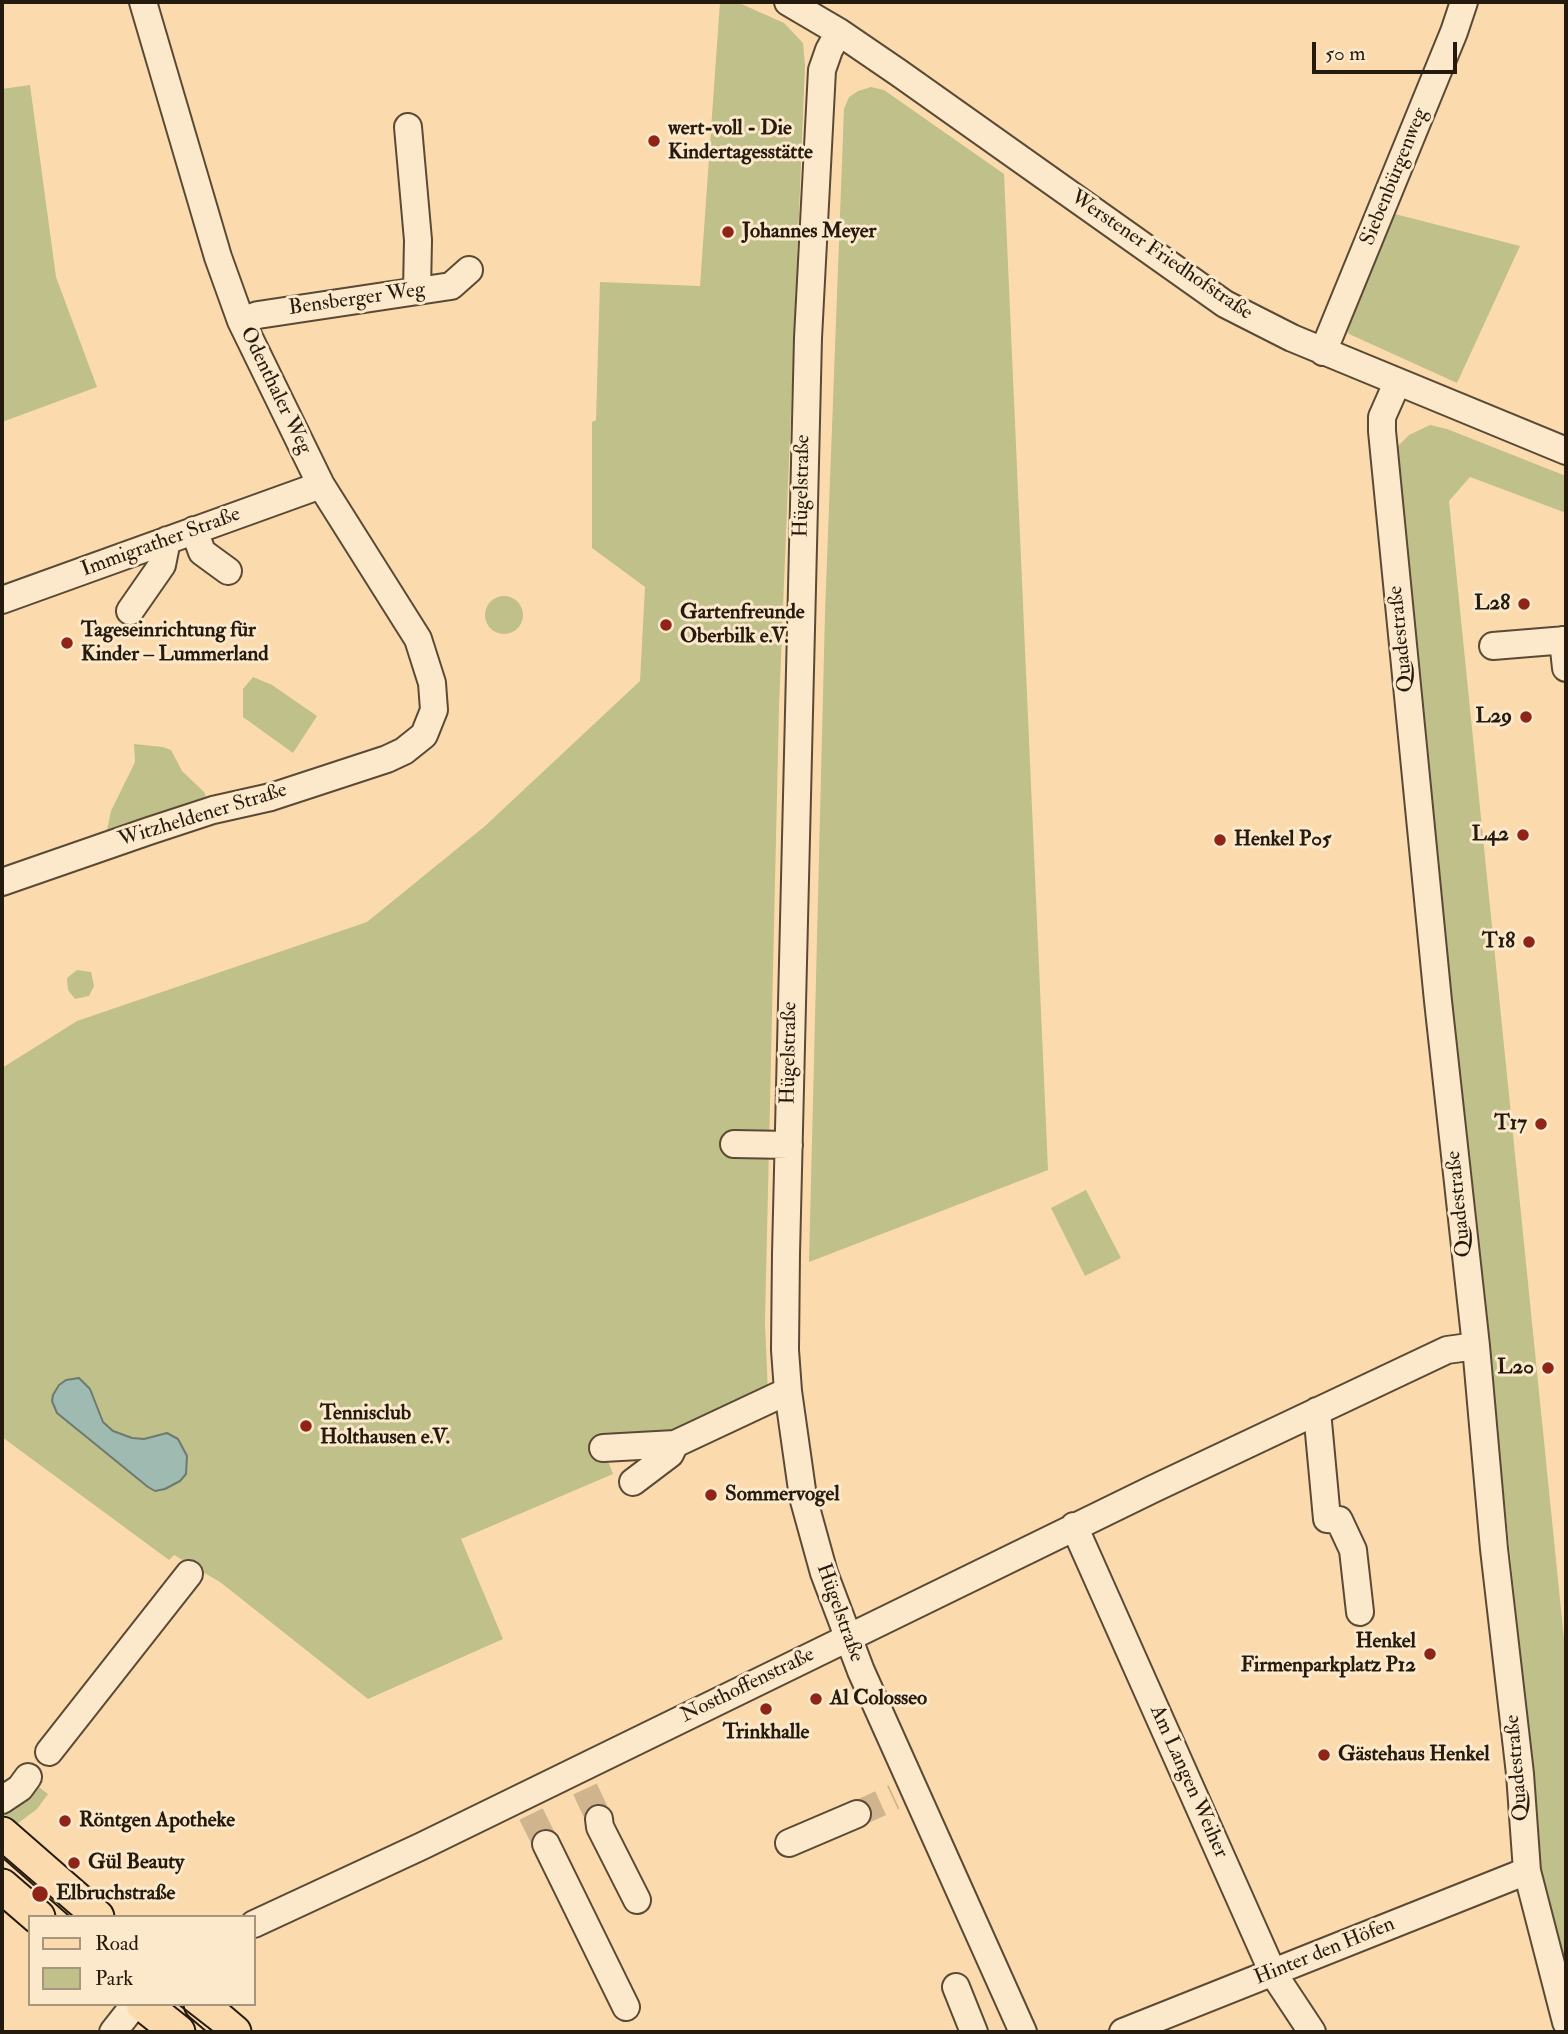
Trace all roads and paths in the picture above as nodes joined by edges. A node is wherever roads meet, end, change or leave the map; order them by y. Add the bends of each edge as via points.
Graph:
1 (143, 2) edge
2 (788, 2) edge
3 (1464, 2) edge
4 (815, 8) edge
5 (839, 32) junction
6 (408, 127) dead end
7 (469, 270) dead end
8 (417, 291) junction
9 (241, 321) junction
10 (1323, 352) junction
11 (1397, 383) junction
12 (1566, 451) edge
13 (320, 485) junction
14 (194, 530) junction
15 (167, 540) junction
16 (228, 571) dead end
17 (2, 600) edge
18 (130, 611) dead end
19 (1565, 640) edge
20 (1493, 646) dead end
21 (1566, 668) edge
22 (404, 751) joint
23 (2, 882) edge
24 (734, 1144) dead end
25 (789, 1145) junction
26 (1476, 1346) junction
27 (788, 1391) junction
28 (1317, 1411) junction
29 (675, 1444) junction
30 (603, 1448) dead end
31 (633, 1482) dead end
32 (1074, 1526) junction
33 (189, 1574) dead end
34 (1360, 1612) dead end
35 (847, 1637) junction
36 (49, 1752) dead end
37 (28, 1777) dead end
38 (2, 1800) edge
39 (856, 1814) tunnel mouth
40 (599, 1819) tunnel mouth
41 (2, 1834) edge
42 (789, 1843) dead end
43 (546, 1844) tunnel mouth
44 (1527, 1871) junction
45 (2, 1886) edge
46 (636, 1900) dead end
47 (36, 1915) edge
48 (95, 1915) edge
49 (256, 1923) edge
50 (1273, 1973) junction
51 (956, 1987) dead end
52 (133, 2006) edge
53 (146, 2006) edge
54 (203, 2006) edge
55 (626, 2007) dead end
56 (1566, 2022) edge
57 (113, 2032) edge
58 (178, 2032) edge
59 (234, 2032) edge
60 (974, 2032) edge
61 (1023, 2032) edge
62 (1123, 2032) edge
63 (1312, 2032) edge

1 - 9 street, Odenthaler Weg
2 - 4 street, Werstener Friedhofstraße
3 - 10 street, Siebenbürgenweg
4 - 5 street, Werstener Friedhofstraße
5 - 10 street, Werstener Friedhofstraße via 1197,286
5 - 25 street, Hügelstraße via 822,70 809,301
6 - 8 street via 418,240
7 - 8 street, Bensberger Weg via 451,286
8 - 9 street, Bensberger Weg via 258,314
9 - 13 street, Odenthaler Weg
10 - 11 street, Werstener Friedhofstraße
11 - 12 street, Werstener Friedhofstraße
11 - 26 street, Quadestraße via 1382,417 1382,431
13 - 14 street, Immigrather Straße
13 - 22 street, Odenthaler Weg via 407,620 427,660 434,710 424,735
14 - 15 street, Immigrather Straße
14 - 16 street via 202,552
15 - 17 street, Immigrather Straße
15 - 18 street via 162,565
19 - 20 street
19 - 21 street
22 - 23 street, Witzheldener Straße
24 - 25 street
25 - 27 street, Hügelstraße
26 - 28 street, Nosthoffenstraße via 1447,1350
26 - 44 street, Quadestraße
27 - 29 street
27 - 35 street, Hügelstraße via 809,1523
28 - 32 street, Nosthoffenstraße
28 - 34 street via 1327,1519 1339,1520 1353,1550
29 - 30 street
29 - 31 street via 670,1454
32 - 35 street, Nosthoffenstraße
32 - 50 street, Am Langen Weiher
33 - 36 street
35 - 49 street, Nosthoffenstraße via 581,1780
35 - 61 street, Hügelstraße via 903,1793
37 - 38 street
39 - 42 street
40 - 46 street
41 - 48 main road
43 - 55 street
44 - 50 street, Hinter den Höfen
44 - 56 street, Quadestraße
45 - 47 main road
50 - 62 street, Hinter den Höfen
50 - 63 street, Am Langen Weiher
51 - 60 street
52 - 57 street
53 - 58 main road
54 - 59 main road

